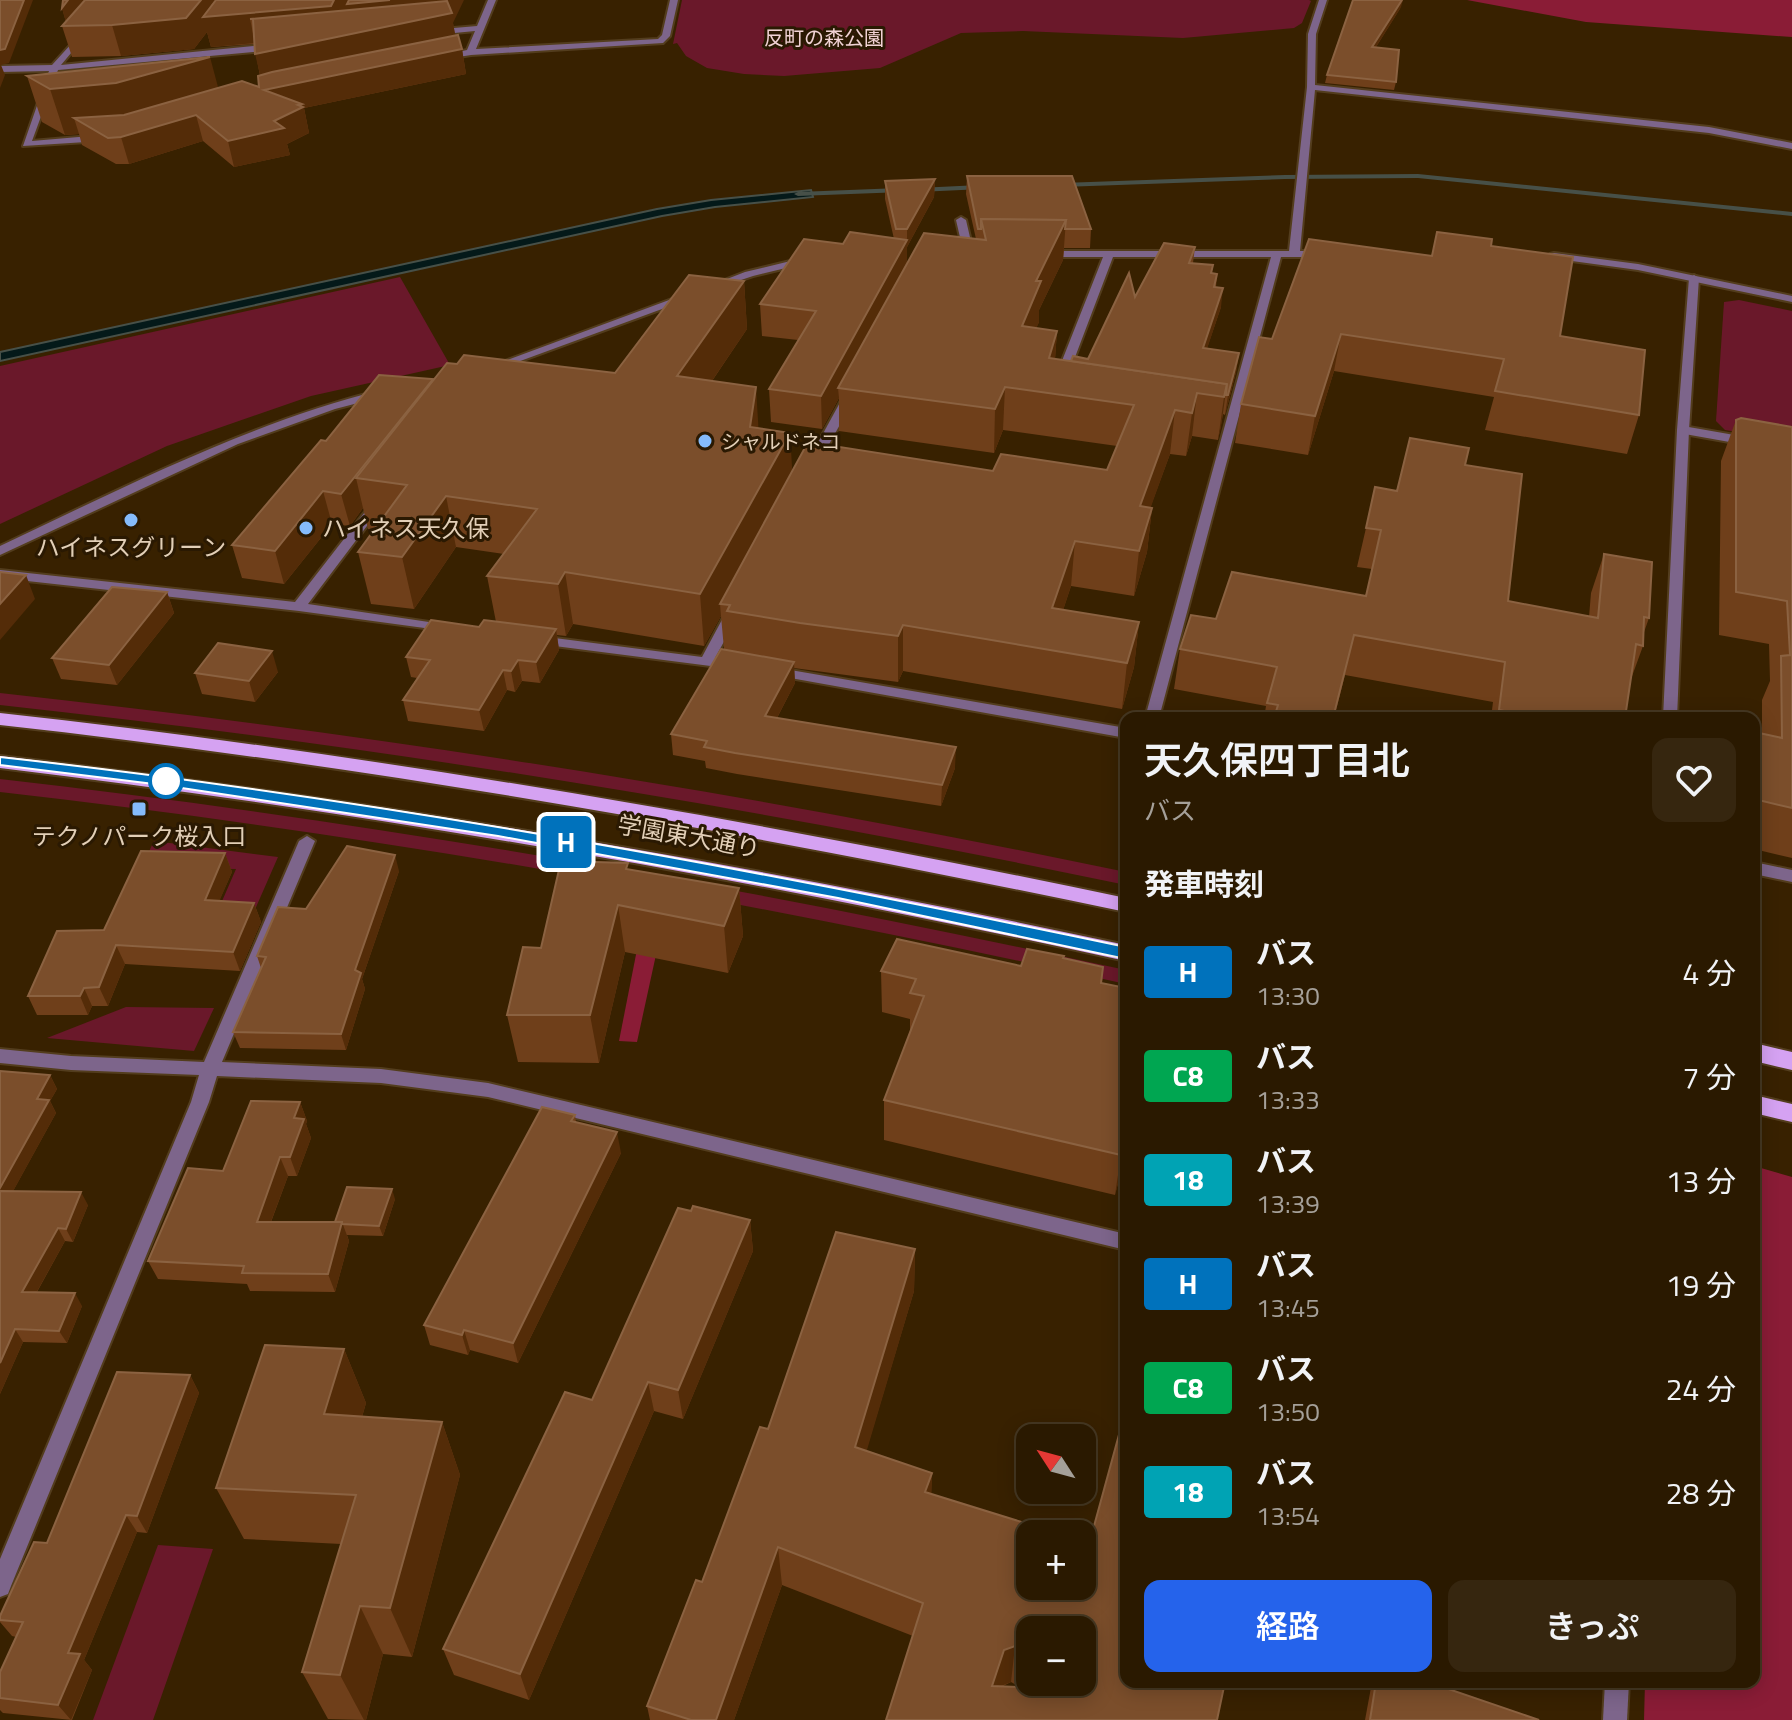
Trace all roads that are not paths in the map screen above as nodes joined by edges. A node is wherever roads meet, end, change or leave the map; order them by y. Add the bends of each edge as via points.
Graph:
1 (492, 0) edge
2 (674, 0) edge
3 (1323, 0) edge
4 (93, 23) edge
5 (480, 28) junction
6 (419, 33) edge
7 (206, 44) edge
8 (284, 46) edge
9 (471, 52) junction
10 (198, 55) junction
11 (425, 62) edge
12 (54, 68) junction
13 (0, 69) edge
14 (1311, 87) junction
15 (116, 136) edge
16 (1792, 146) edge
17 (961, 220) dead end
18 (952, 253) edge
19 (965, 254) junction
20 (981, 254) edge
21 (1029, 254) edge
22 (1109, 254) junction
23 (1277, 254) junction
24 (1294, 254) junction
25 (1342, 255) edge
26 (1538, 256) edge
27 (823, 258) edge
28 (1694, 278) junction
29 (1792, 299) edge
30 (477, 373) edge
31 (853, 389) edge
32 (395, 391) edge
33 (1054, 398) edge
34 (1683, 430) junction
35 (1792, 449) edge
36 (825, 472) edge
37 (385, 494) edge
38 (0, 551) edge
39 (0, 574) edge
40 (738, 603) edge
41 (299, 607) junction
42 (470, 632) edge
43 (517, 638) edge
44 (707, 660) junction
45 (1154, 712) edge
46 (1670, 712) edge
47 (0, 719) edge
48 (1120, 732) edge
49 (0, 762) edge
50 (307, 841) dead end
51 (1760, 869) edge
52 (1792, 876) edge
53 (1120, 904) edge
54 (1120, 952) edge
55 (1760, 1053) edge
56 (0, 1056) edge
57 (1792, 1061) edge
58 (210, 1069) junction
59 (1760, 1105) edge
60 (1792, 1113) edge
61 (1120, 1241) edge
62 (0, 1586) edge
63 (1617, 1688) edge
64 (1615, 1720) edge

1 - 5 street
2 - 9 street via 666,36 660,41
3 - 14 street via 1312,34
4 - 12 street
5 - 6 street
5 - 9 street
7 - 10 street
8 - 10 street
9 - 11 street
10 - 12 street
12 - 13 street
12 - 15 street via 26,144
14 - 16 street via 1709,130
14 - 24 street
17 - 19 street
18 - 19 street
19 - 20 street
21 - 22 street
22 - 23 street
22 - 33 street
23 - 24 street
23 - 45 street via 1226,422
24 - 25 street
26 - 28 street
27 - 30 street via 749,274
28 - 29 street
28 - 34 street
31 - 36 street via 809,470
32 - 38 street via 312,411 255,433
34 - 35 street
34 - 46 street
37 - 41 street
39 - 41 street
40 - 44 street
41 - 42 street
43 - 44 street
44 - 48 street
47 - 53 main road, 学園東大通り via 530,793
49 - 54 main road, 学園東大通り via 162,780 498,830 838,892
50 - 58 street
51 - 52 street
55 - 57 main road
56 - 58 street
58 - 61 street via 381,1076 488,1090
58 - 62 street
59 - 60 main road
63 - 64 street

